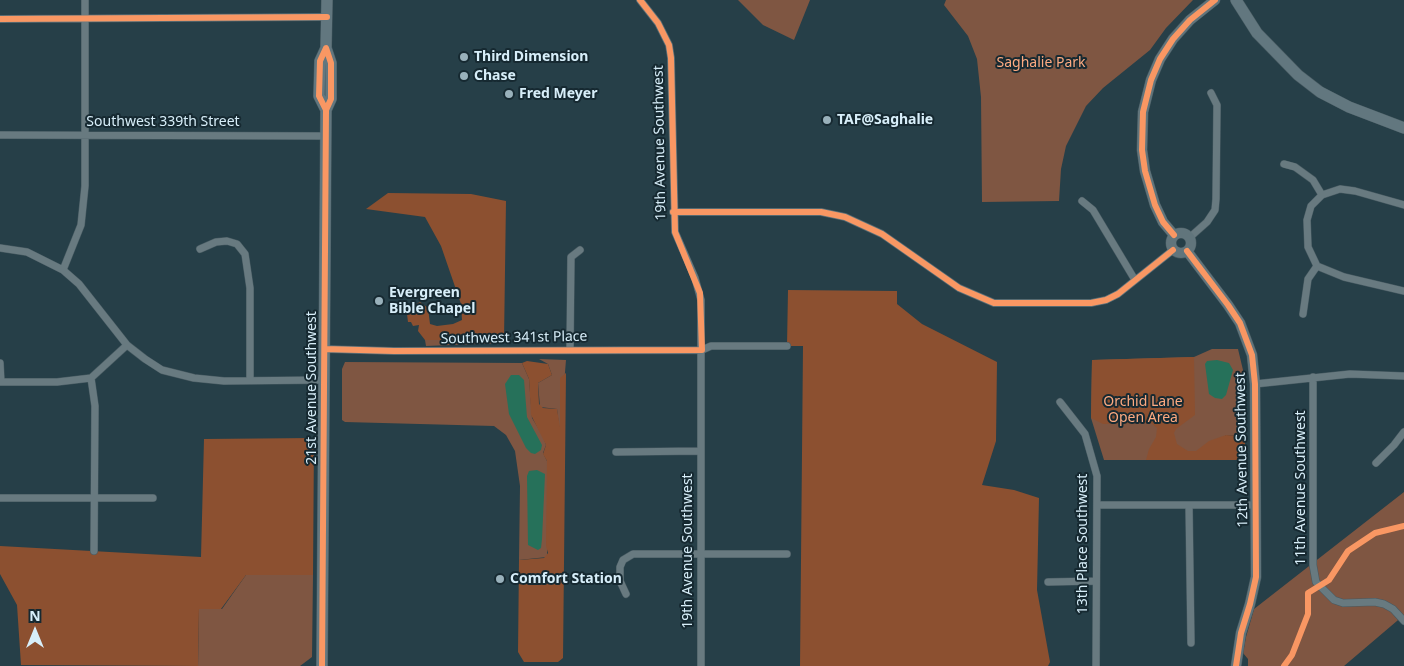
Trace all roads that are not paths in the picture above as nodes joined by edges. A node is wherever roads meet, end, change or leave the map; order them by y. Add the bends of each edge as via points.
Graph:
1 (85, 0) edge
2 (327, 0) edge
3 (640, 0) edge
4 (1214, 0) edge
5 (1236, 0) edge
6 (327, 17) junction
7 (0, 19) edge
8 (85, 19) junction
9 (1212, 94) dead end
10 (1404, 128) edge
11 (0, 134) edge
12 (85, 134) junction
13 (326, 136) junction
14 (1284, 164) dead end
15 (1322, 195) junction
16 (1082, 201) dead end
17 (1404, 205) edge
18 (673, 212) junction
19 (1174, 235) junction
20 (1189, 238) junction
21 (0, 248) edge
22 (200, 249) dead end
23 (580, 250) dead end
24 (1173, 250) junction
25 (1187, 251) junction
26 (1317, 266) junction
27 (63, 270) junction
28 (1135, 280) junction
29 (1404, 291) edge
30 (1303, 314) dead end
31 (127, 345) junction
32 (788, 346) dead end
33 (325, 349) junction
34 (570, 350) junction
35 (702, 350) junction
36 (0, 362) edge
37 (1404, 376) edge
38 (1313, 377) junction
39 (91, 378) junction
40 (250, 380) junction
41 (325, 380) junction
42 (1, 382) edge
43 (1255, 384) junction
44 (1060, 402) dead end
45 (1404, 432) edge
46 (700, 451) junction
47 (616, 452) dead end
48 (1376, 463) dead end
49 (95, 497) junction
50 (0, 498) edge
51 (153, 498) dead end
52 (1098, 505) junction
53 (1189, 505) junction
54 (1255, 505) junction
55 (94, 551) dead end
56 (701, 553) junction
57 (787, 554) dead end
58 (1096, 581) junction
59 (1048, 582) dead end
60 (626, 594) dead end
61 (1404, 621) edge
62 (1191, 643) dead end
63 (322, 666) edge
64 (701, 666) edge
65 (1096, 666) edge
66 (1236, 666) edge

1 - 8 street
2 - 6 main road, 21st Avenue Southwest
3 - 18 street, 19th Avenue Southwest via 658,23 669,45
4 - 19 street via 1173,38 1151,80 1143,112 1145,171 1155,205
5 - 10 main road via 1257,33 1320,92
6 - 8 street
6 - 13 main road, 21st Avenue Southwest via 326,48 331,63 331,99 326,110
7 - 8 street
8 - 12 street
9 - 20 street via 1217,105 1215,210 1208,222
11 - 12 street, Southwest 339th Street
12 - 13 street, Southwest 339th Street
12 - 27 street via 81,225
13 - 33 main road, 21st Avenue Southwest
14 - 15 street via 1295,167 1313,180
15 - 17 street via 1340,189 1355,190
15 - 26 street via 1311,206 1307,220 1308,247
16 - 28 street via 1093,210
18 - 28 street via 806,212 841,216 872,228 959,288 994,303 1090,303 1118,294
18 - 35 street, 19th Avenue Southwest via 677,241 700,293
19 - 20 street via 1181,233
19 - 24 street via 1171,240
20 - 25 street via 1191,245
21 - 27 street via 26,252
22 - 40 street via 227,241 237,244 245,254 250,288
23 - 34 street via 571,257
24 - 25 street
24 - 28 street
25 - 43 street, 12th Avenue Southwest via 1240,323 1252,355
26 - 29 street via 1344,277
26 - 30 street via 1308,279
27 - 31 street via 80,284
31 - 39 street
31 - 40 street via 162,370 178,375 224,381
32 - 35 street, Southwest 341st Place via 711,346
33 - 34 street, Southwest 341st Place
33 - 41 main road, 21st Avenue Southwest
34 - 35 street, Southwest 341st Place
35 - 46 street, 19th Avenue Southwest
36 - 42 street
37 - 38 street via 1350,374
38 - 43 street
38 - 61 street, 11th Avenue Southwest via 1314,575 1327,595 1343,603 1384,604
39 - 42 street
39 - 49 street via 95,406
40 - 41 street
41 - 63 main road, 21st Avenue Southwest
43 - 54 street, 12th Avenue Southwest
44 - 52 street, 13th Place Southwest via 1078,423 1091,450 1097,476
45 - 48 street
46 - 47 street
46 - 56 street, 19th Avenue Southwest
49 - 50 street
49 - 51 street
49 - 55 street
52 - 53 street
52 - 58 street, 13th Place Southwest
53 - 54 street
53 - 62 street
54 - 66 street, 12th Avenue Southwest via 1256,577
56 - 57 street
56 - 60 street via 629,555 620,567 620,581
56 - 64 street, 19th Avenue Southwest
58 - 59 street
58 - 65 street, 13th Place Southwest

